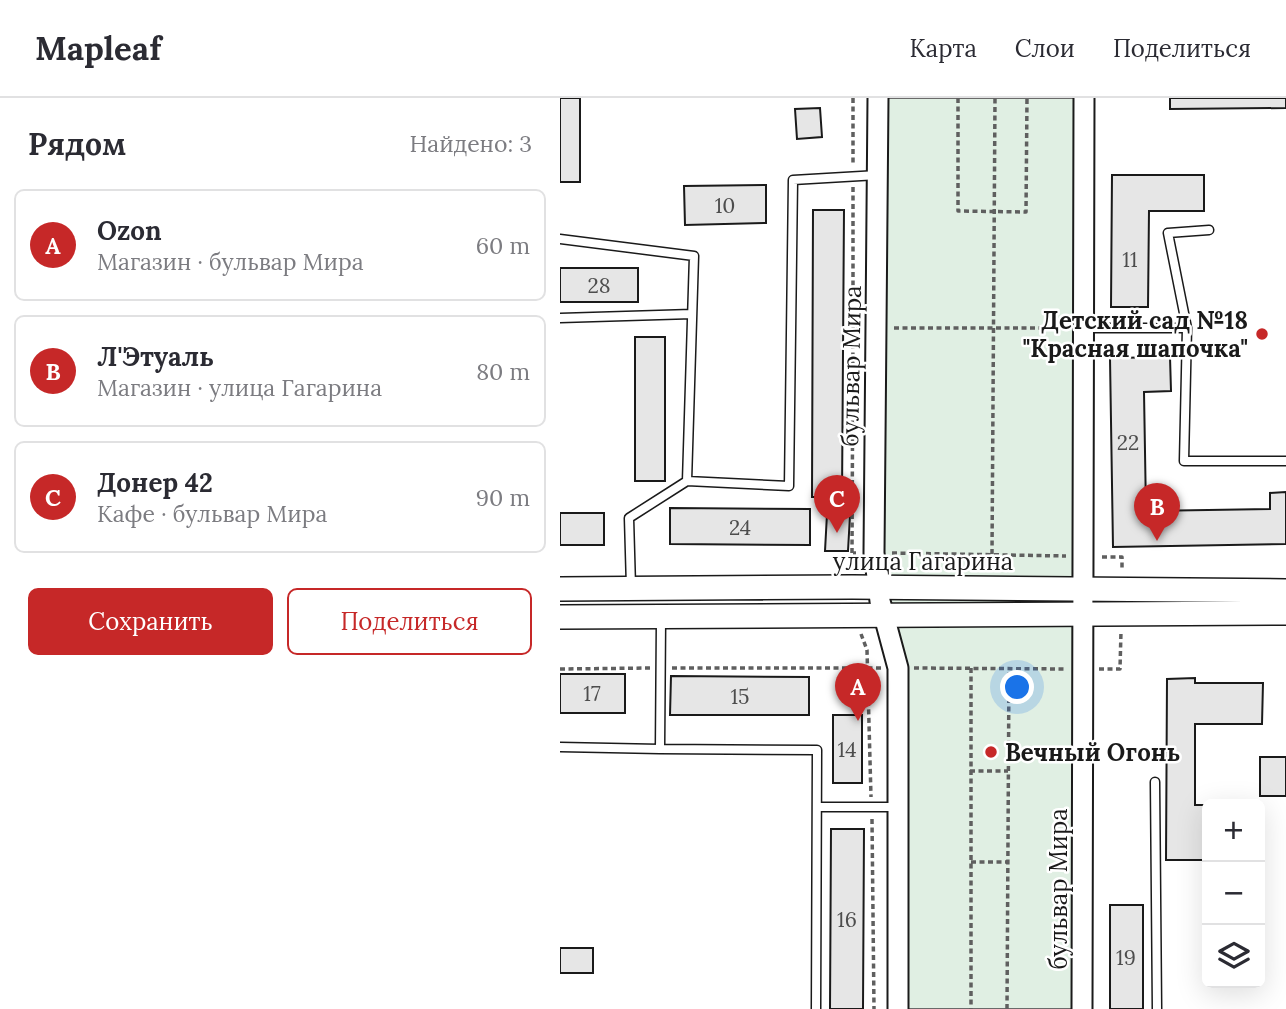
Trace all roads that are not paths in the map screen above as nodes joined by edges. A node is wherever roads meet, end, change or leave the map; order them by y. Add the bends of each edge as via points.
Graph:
1 (878, 98) edge
2 (1084, 98) edge
3 (878, 176) junction
4 (1209, 230) dead end
5 (560, 239) edge
6 (692, 314) junction
7 (560, 318) edge
8 (1084, 328) junction
9 (1187, 328) junction
10 (1286, 461) edge
11 (687, 481) junction
12 (631, 587) junction
13 (878, 588) junction
14 (560, 589) edge
15 (1083, 589) junction
16 (1286, 591) edge
17 (1083, 613) junction
18 (1286, 613) edge
19 (884, 615) junction
20 (560, 617) edge
21 (661, 617) junction
22 (560, 747) edge
23 (660, 749) junction
24 (1155, 782) dead end
25 (818, 807) junction
26 (898, 807) junction
27 (816, 1009) edge
28 (898, 1009) edge
29 (1083, 1009) edge
30 (1157, 1009) edge

1 - 3 street, бульвар Мира
2 - 8 street, бульвар Мира
3 - 11 lane via 793,180 789,485
3 - 13 street, бульвар Мира via 874,553
4 - 9 lane via 1168,233
5 - 6 lane via 694,256
6 - 7 lane
6 - 11 lane
8 - 9 lane
8 - 15 street, бульвар Мира
9 - 10 lane via 1184,461
11 - 12 lane via 629,518
12 - 13 main road, улица Гагарина
12 - 14 main road, улица Гагарина
13 - 15 main road, улица Гагарина
13 - 19 street, бульвар Мира
15 - 16 main road, улица Гагарина
15 - 17 street, бульвар Мира
17 - 18 main road
17 - 19 main road
17 - 29 street, бульвар Мира
19 - 21 main road
19 - 26 street, бульвар Мира via 898,668
20 - 21 main road
21 - 23 lane
22 - 23 lane
23 - 25 lane via 817,750
24 - 30 lane
25 - 26 lane
25 - 27 lane
26 - 28 street, бульвар Мира

